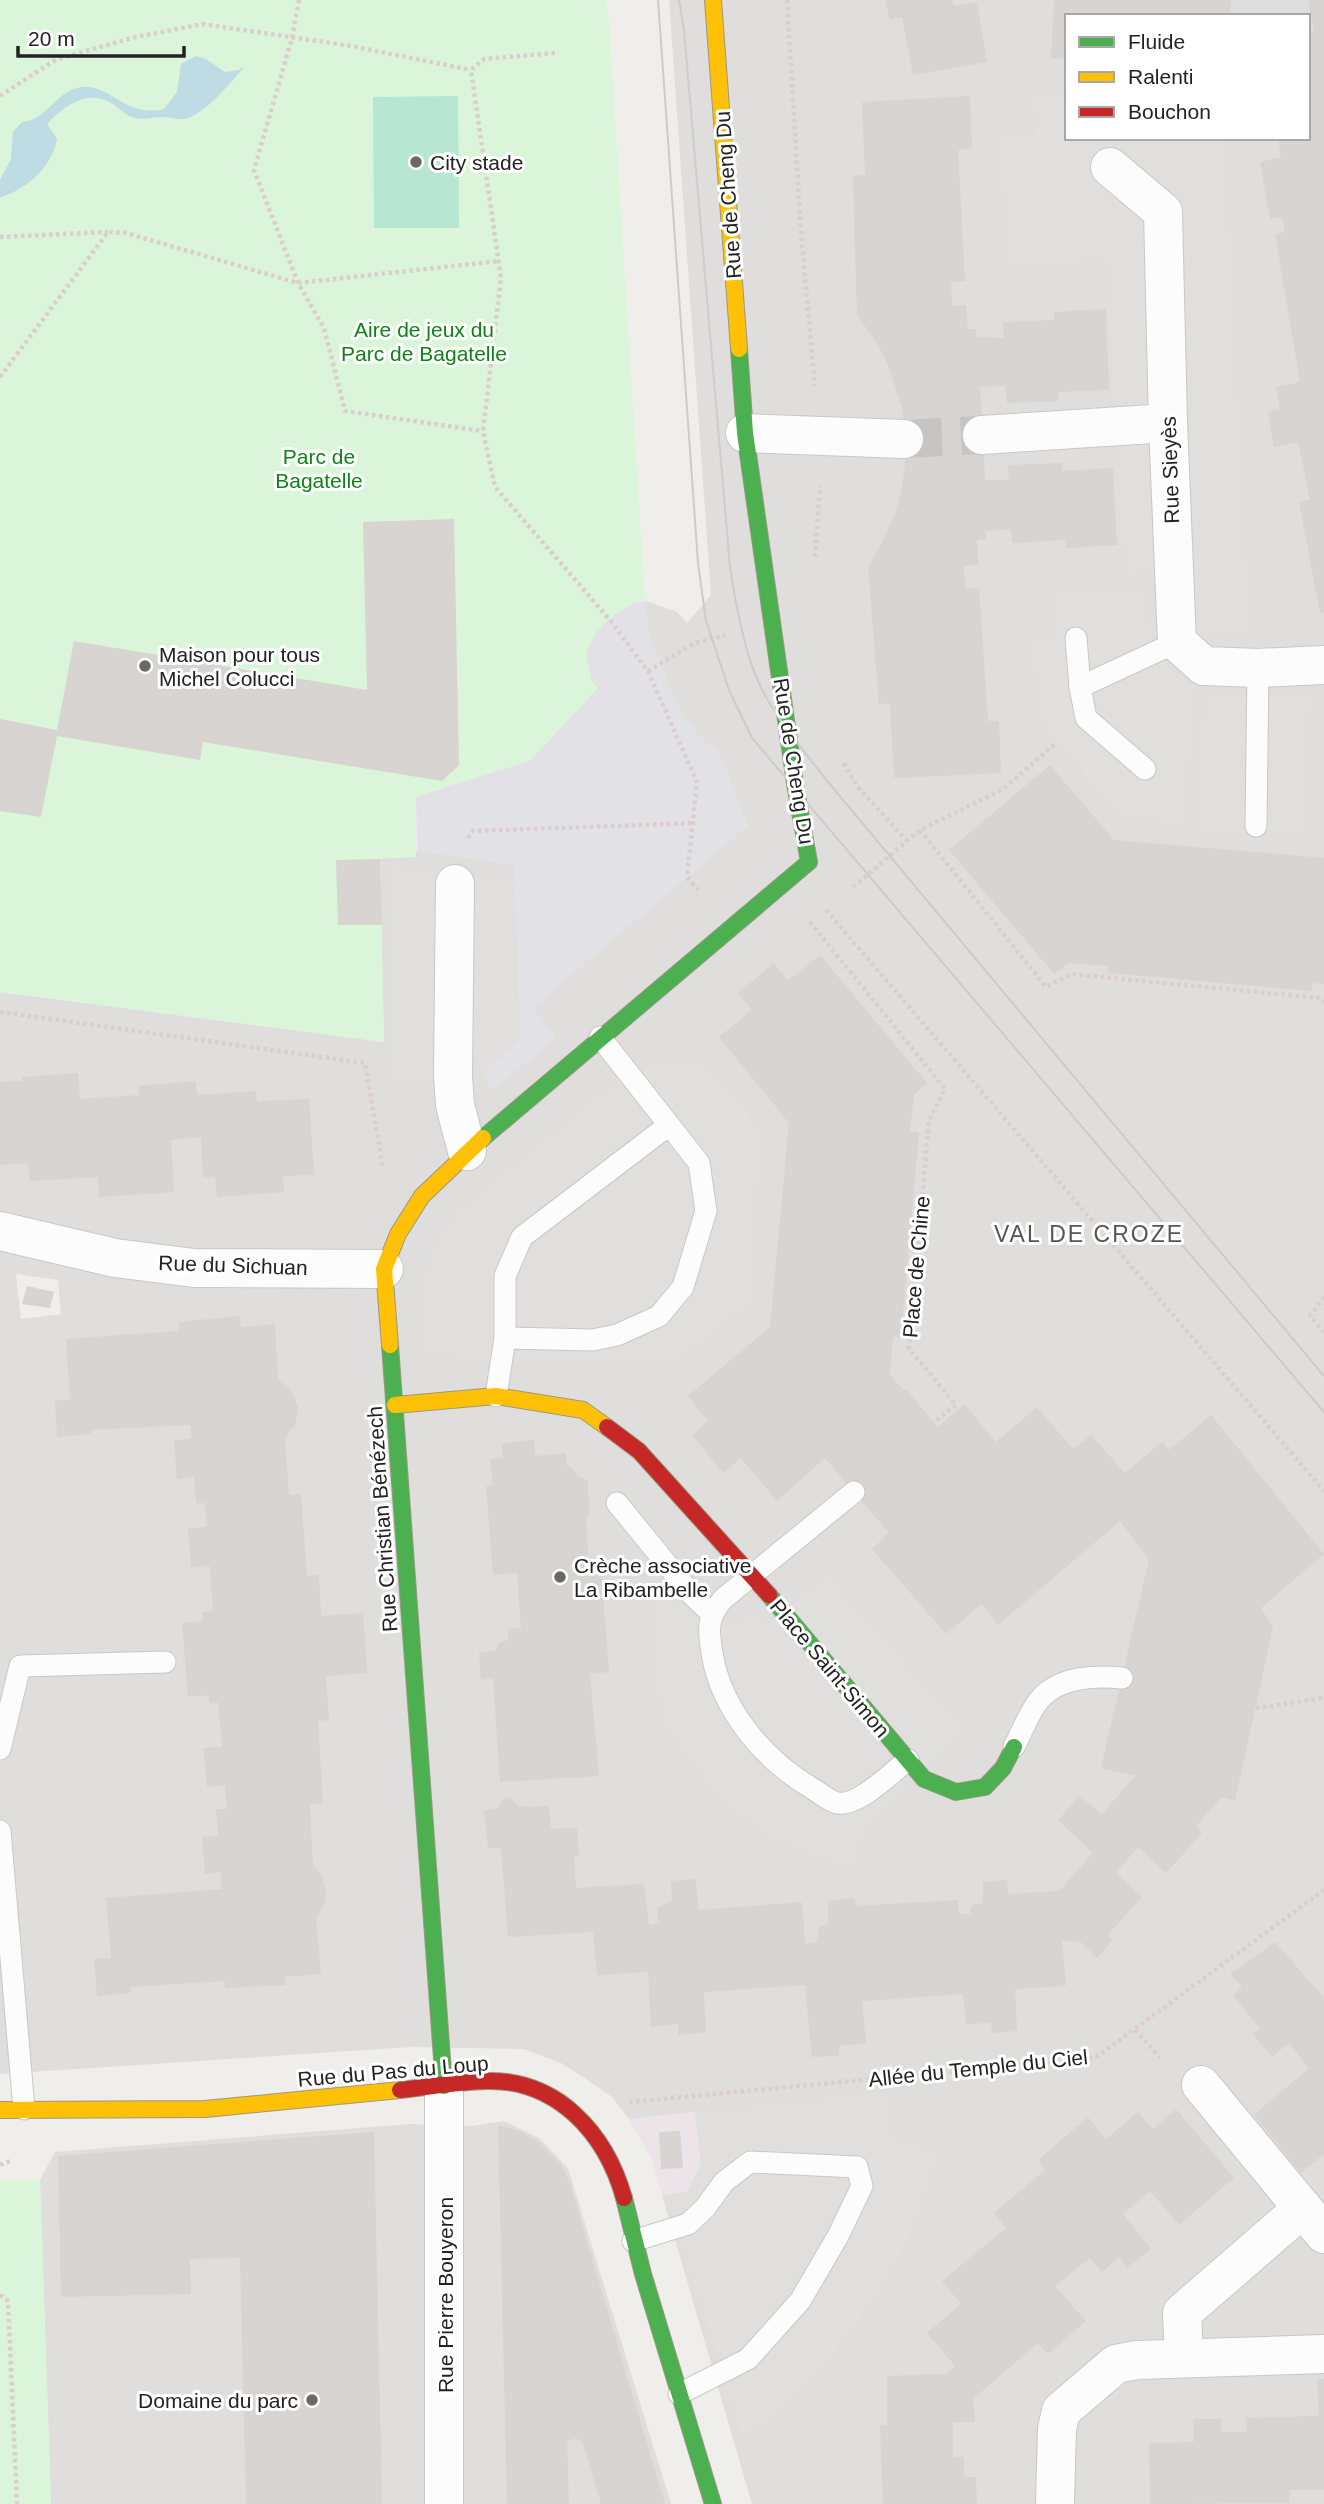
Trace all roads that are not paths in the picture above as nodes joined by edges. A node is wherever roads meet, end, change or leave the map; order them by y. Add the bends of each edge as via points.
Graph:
1 (713, 0) edge
2 (1110, 167) dead end
3 (1168, 423) junction
4 (745, 433) junction
5 (982, 435) tunnel mouth
6 (904, 439) tunnel mouth
7 (1076, 638) dead end
8 (1177, 642) junction
9 (1324, 664) edge
10 (1258, 668) junction
11 (1080, 687) junction
12 (1145, 769) dead end
13 (1256, 826) dead end
14 (455, 884) road end
15 (600, 1037) junction
16 (669, 1125) junction
17 (467, 1151) junction
18 (0, 1231) edge
19 (384, 1269) junction
20 (505, 1338) junction
21 (496, 1396) junction
22 (395, 1405) junction
23 (854, 1492) dead end
24 (617, 1503) dead end
25 (752, 1575) junction
26 (711, 1613) junction
27 (165, 1662) dead end
28 (1122, 1678) dead end
29 (1014, 1747) joint
30 (0, 1749) edge
31 (908, 1760) junction
32 (0, 1831) edge
33 (1201, 2085) dead end
34 (444, 2086) junction
35 (24, 2109) junction
36 (0, 2110) edge
37 (1314, 2221) edge
38 (633, 2241) junction
39 (1324, 2354) edge
40 (1184, 2358) junction
41 (679, 2394) junction
42 (444, 2504) edge
43 (713, 2504) edge
44 (1055, 2504) edge

1 - 4 street, Rue de Cheng Du
2 - 3 street, Rue Sieyès via 1163,212
3 - 5 street
3 - 8 street, Rue Sieyès
4 - 6 street
4 - 15 street, Rue de Cheng Du via 809,862
7 - 11 lane
8 - 10 street via 1204,666
8 - 11 lane
9 - 10 street
10 - 13 lane
11 - 12 lane via 1086,718
14 - 17 street via 453,1076
15 - 16 lane
15 - 17 street, Rue Christian Bénézech
16 - 20 lane via 522,1237 505,1276
16 - 20 lane via 699,1163 706,1211 683,1287 659,1316 617,1335 593,1340
17 - 19 street, Rue Christian Bénézech via 422,1196 398,1234
18 - 19 street, Rue du Sichuan via 115,1258 194,1268
19 - 22 street, Rue Christian Bénézech
20 - 21 lane
21 - 22 street, Place Saint-Simon
21 - 25 street, Place Saint-Simon via 583,1409 639,1451
22 - 34 street, Rue Christian Bénézech
23 - 25 lane
24 - 26 lane
25 - 26 lane
25 - 31 street, Place Saint-Simon
26 - 31 lane via 709,1634 716,1676 740,1724 789,1774 837,1803 858,1800
27 - 30 lane via 20,1666
28 - 29 lane via 1097,1675 1063,1684 1040,1698
29 - 31 street, Place Saint-Simon via 985,1787 956,1792 925,1779
32 - 35 lane
33 - 37 street
34 - 35 street, Rue du Pas du Loup via 205,2109
34 - 38 street, Rue du Pas du Loup via 519,2083 554,2098 584,2122 620,2182
34 - 42 street, Rue Pierre Bouyeron
35 - 36 street, Rue du Pas du Loup
37 - 40 street via 1182,2313
38 - 41 street, Rue du Pas du Loup
38 - 41 lane via 688,2224 724,2182 750,2162 857,2166 862,2186 800,2301 748,2359
39 - 40 street
40 - 44 street via 1116,2364 1061,2411
41 - 43 street, Rue du Pas du Loup

